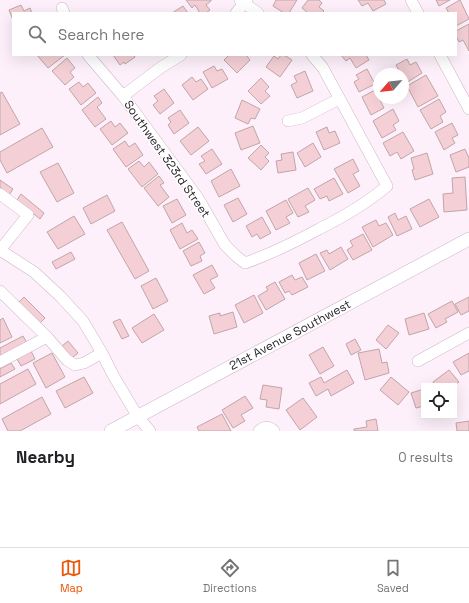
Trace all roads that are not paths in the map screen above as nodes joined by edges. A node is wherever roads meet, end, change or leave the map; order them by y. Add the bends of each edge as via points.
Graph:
1 (411, 0) edge
2 (244, 1) edge
3 (237, 12) edge
4 (257, 12) edge
5 (417, 12) edge
6 (89, 56) edge
7 (179, 56) edge
8 (313, 56) edge
9 (441, 56) edge
10 (123, 96) junction
11 (340, 99) junction
12 (469, 109) edge
13 (288, 120) dead end
14 (0, 194) edge
15 (469, 239) edge
16 (0, 250) edge
17 (0, 291) edge
18 (469, 333) edge
19 (47, 337) junction
20 (102, 353) junction
21 (418, 361) dead end
22 (0, 362) edge
23 (138, 417) junction
24 (111, 431) edge
25 (140, 431) edge
26 (150, 431) edge
27 (259, 431) edge
28 (274, 431) edge

1 - 5 street
2 - 3 street
2 - 4 street
6 - 10 street, Southwest 323rd Street
7 - 10 street
8 - 11 street via 323,68
9 - 12 street
10 - 11 street, Southwest 323rd Street via 198,198 225,245 245,263 333,222 371,200 387,186
11 - 13 street via 302,118
14 - 16 street via 28,215
15 - 23 main road, 21st Avenue Southwest
16 - 20 street via 34,272 60,296 83,321
17 - 19 street
18 - 21 street
19 - 20 street via 67,360 75,365 84,364
19 - 22 street
20 - 23 street
23 - 24 main road, 21st Avenue Southwest
23 - 25 street
23 - 26 street
27 - 28 street via 266,427

